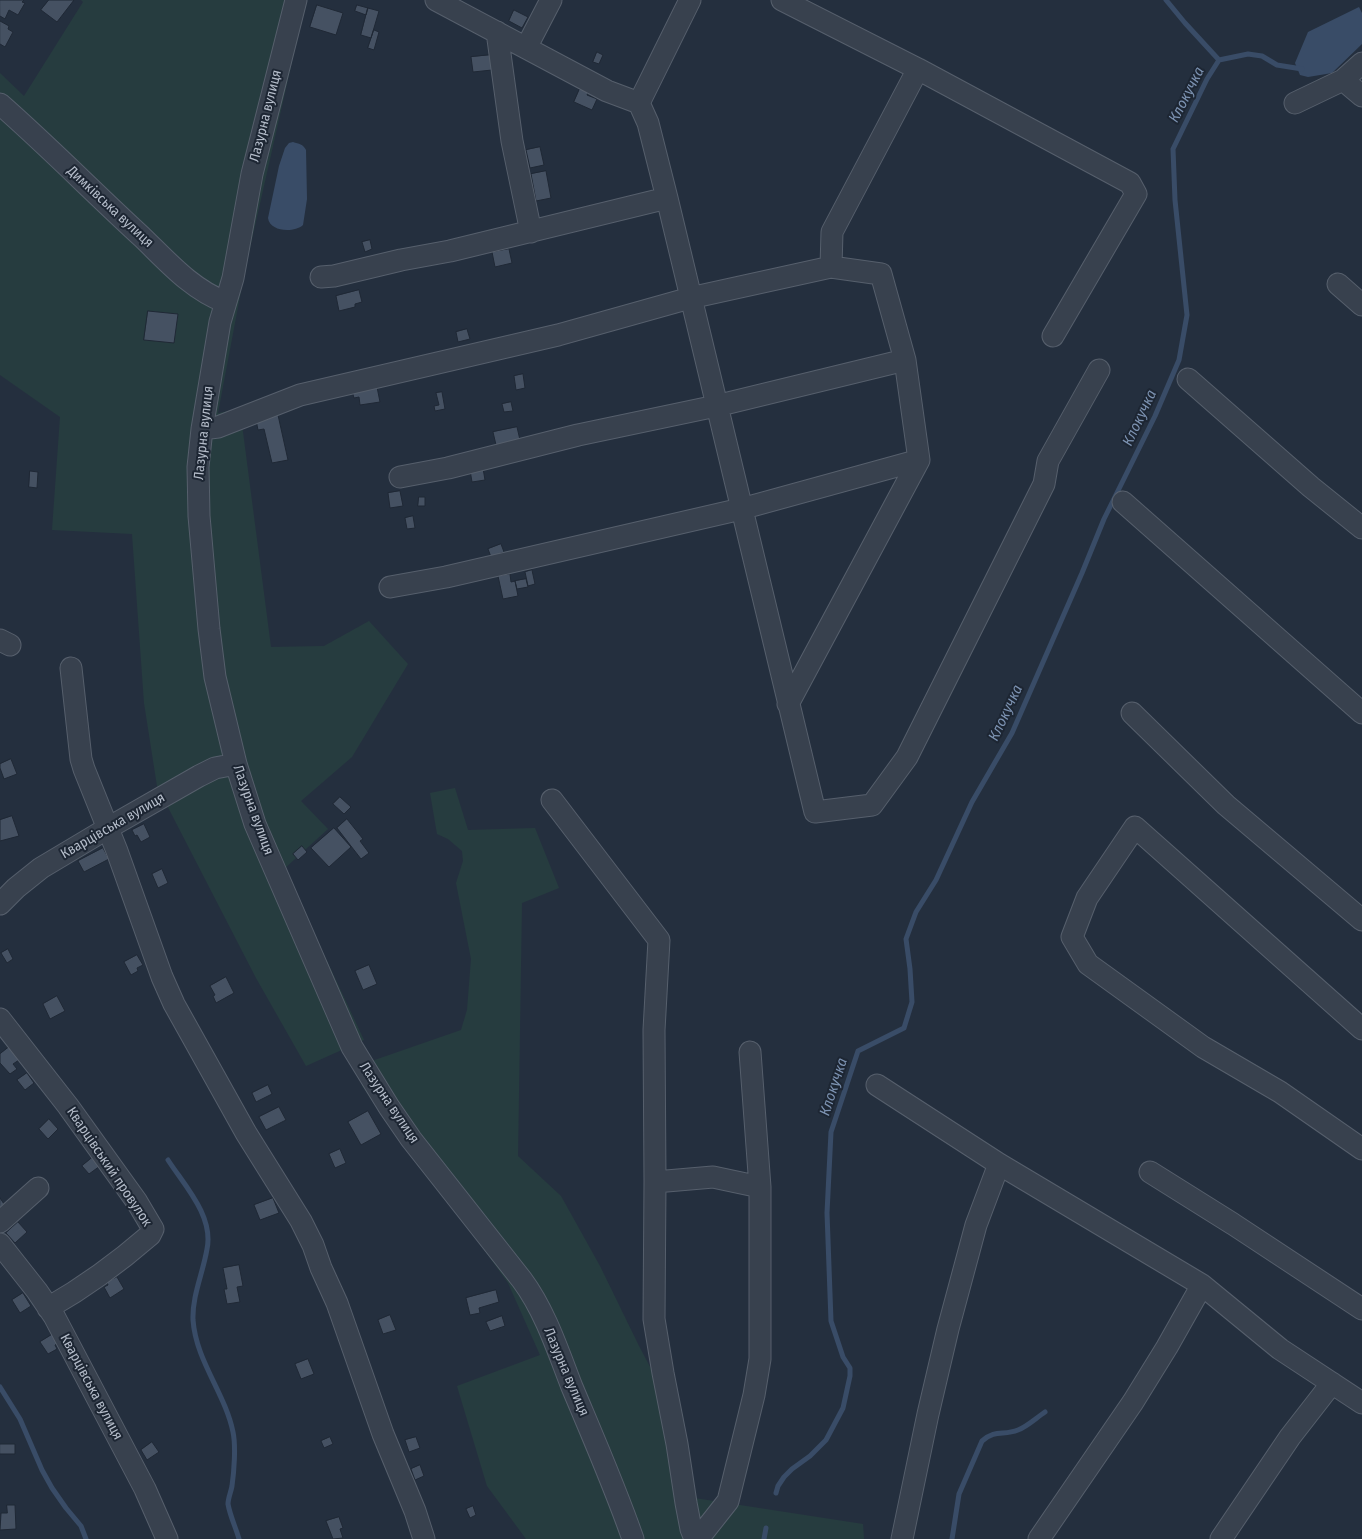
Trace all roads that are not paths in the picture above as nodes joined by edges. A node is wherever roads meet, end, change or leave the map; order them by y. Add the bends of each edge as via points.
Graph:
1 (296, 0) edge
2 (436, 0) edge
3 (551, 0) edge
4 (690, 0) edge
5 (782, 0) edge
6 (497, 32) junction
7 (526, 48) junction
8 (1362, 63) edge
9 (918, 69) junction
10 (1343, 80) junction
11 (1362, 96) edge
12 (639, 103) junction
13 (1295, 103) dead end
14 (0, 104) edge
15 (667, 198) junction
16 (531, 232) junction
17 (831, 267) junction
18 (321, 277) dead end
19 (1338, 284) dead end
20 (690, 298) junction
21 (225, 302) junction
22 (1362, 305) edge
23 (1053, 336) dead end
24 (905, 360) junction
25 (1099, 370) dead end
26 (1188, 379) dead end
27 (716, 406) junction
28 (202, 429) junction
29 (920, 460) junction
30 (400, 477) dead end
31 (1123, 502) dead end
32 (741, 508) junction
33 (1362, 528) edge
34 (390, 587) dead end
35 (71, 668) dead end
36 (788, 704) junction
37 (1362, 712) edge
38 (1132, 713) dead end
39 (236, 764) junction
40 (552, 800) dead end
41 (108, 828) junction
42 (0, 904) edge
43 (1362, 920) edge
44 (0, 1019) edge
45 (1362, 1029) edge
46 (750, 1052) dead end
47 (877, 1085) dead end
48 (1362, 1149) edge
49 (999, 1164) junction
50 (1150, 1172) dead end
51 (655, 1182) junction
52 (760, 1187) junction
53 (38, 1188) dead end
54 (0, 1222) edge
55 (0, 1244) edge
56 (1202, 1285) junction
57 (48, 1308) junction
58 (1362, 1309) edge
59 (1332, 1383) junction
60 (1362, 1404) edge
61 (167, 1539) edge
62 (424, 1539) edge
63 (633, 1539) edge
64 (695, 1539) edge
65 (698, 1539) edge
66 (902, 1539) edge
67 (1039, 1539) edge
68 (1221, 1539) edge

1 - 21 street, Лазурна вулиця via 252,174 233,278
2 - 6 street
3 - 7 street
4 - 12 street
5 - 9 street
6 - 7 street
6 - 16 street via 512,141
7 - 12 street via 607,91
8 - 10 street
9 - 17 street via 832,232
9 - 23 street via 1130,183 1136,194
10 - 11 street
10 - 13 street
12 - 15 street via 648,124
14 - 21 street, Димківська вулиця via 182,274 205,293
15 - 16 street
15 - 20 street
16 - 18 street
17 - 20 street
17 - 24 street via 881,274
19 - 22 street
20 - 27 street
20 - 28 street via 558,335 306,393 218,427
21 - 28 street, Лазурна вулиця
24 - 27 street
24 - 29 street
25 - 36 street via 1048,461 1044,484 907,757 872,805 814,812
26 - 33 street via 1311,487
27 - 30 street
27 - 32 street
28 - 39 street, Лазурна вулиця via 198,500 209,629 220,702
29 - 32 street
29 - 36 street
31 - 37 street
32 - 34 street via 446,577
32 - 36 street
35 - 41 street via 81,758
38 - 43 street via 1226,805
39 - 41 street, Кварцівська вулиця via 215,768 199,776
39 - 63 street, Лазурна вулиця via 255,824 352,1047 388,1107 411,1139 522,1280 534,1299 549,1330
40 - 51 street via 659,940 654,1030
41 - 42 street, Кварцівська вулиця via 41,868 7,895
41 - 62 street via 174,1004 246,1133 308,1235 337,1303 383,1434
44 - 57 street, Кварцівський провулок via 77,1119 137,1202 153,1229 150,1235 92,1281
45 - 48 street via 1135,826 1087,898 1072,937 1088,964 1203,1047 1280,1092
46 - 52 street
47 - 49 street
49 - 56 street
49 - 66 street via 976,1225 948,1329
50 - 58 street
51 - 52 street via 713,1177
51 - 64 street via 654,1319 686,1503
52 - 65 street via 761,1337 758,1375 728,1501
53 - 54 street
55 - 57 street, Кварцівська вулиця
56 - 59 street via 1280,1349
56 - 67 street via 1133,1402
57 - 61 street, Кварцівська вулиця via 145,1489
59 - 60 street
59 - 68 street via 1303,1419

